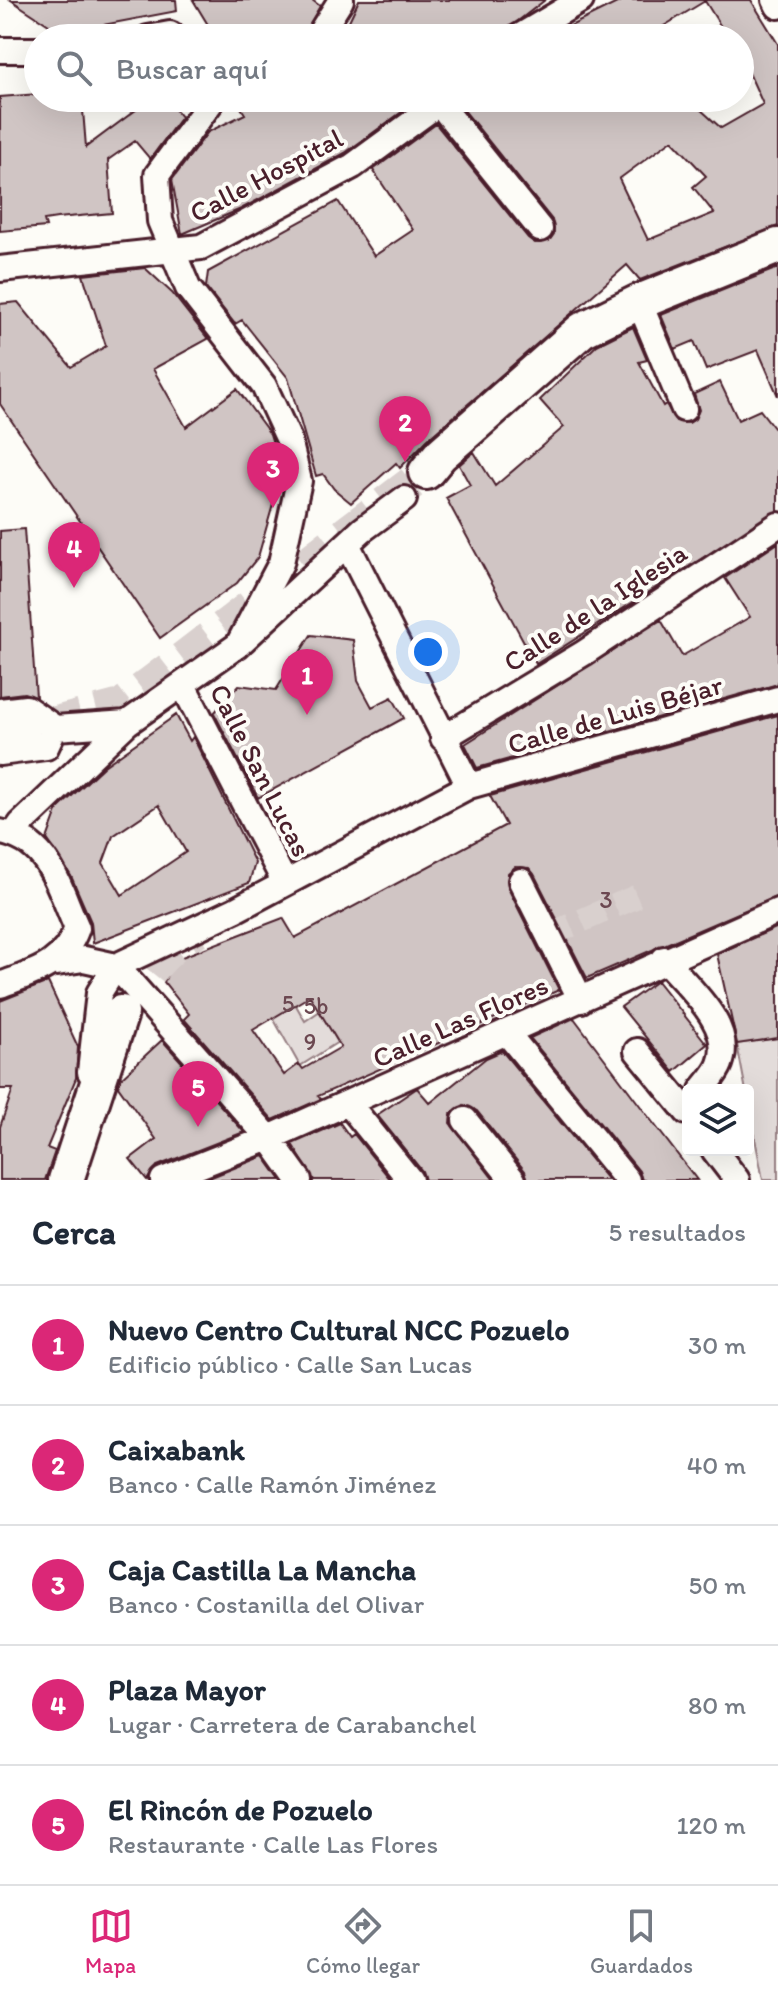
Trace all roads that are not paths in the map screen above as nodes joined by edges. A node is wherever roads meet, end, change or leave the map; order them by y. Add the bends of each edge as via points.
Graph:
1 (341, 0) edge
2 (581, 0) edge
3 (775, 0) edge
4 (778, 6) edge
5 (326, 24) edge
6 (541, 24) edge
7 (0, 50) edge
8 (24, 50) edge
9 (207, 112) edge
10 (427, 112) edge
11 (450, 112) edge
12 (540, 229) dead end
13 (778, 246) edge
14 (171, 248) junction
15 (0, 269) edge
16 (639, 302) junction
17 (684, 409) dead end
18 (426, 472) tunnel mouth
19 (404, 499) dead end
20 (778, 525) edge
21 (347, 544) junction
22 (238, 645) junction
23 (183, 685) junction
24 (778, 699) edge
25 (127, 723) junction
26 (16, 732) edge
27 (443, 738) junction
28 (469, 786) junction
29 (7, 833) edge
30 (521, 881) dead end
31 (285, 883) junction
32 (778, 911) edge
33 (664, 959) junction
34 (57, 963) junction
35 (116, 966) junction
36 (0, 985) edge
37 (581, 1000) junction
38 (121, 1013) tunnel mouth
39 (507, 1033) junction
40 (637, 1051) dead end
41 (706, 1084) edge
42 (348, 1103) junction
43 (682, 1105) edge
44 (465, 1120) dead end
45 (269, 1138) junction
46 (719, 1156) edge
47 (53, 1180) edge
48 (66, 1180) edge
49 (163, 1180) edge
50 (299, 1180) edge
51 (410, 1180) edge
52 (513, 1180) edge
53 (627, 1180) edge
54 (737, 1180) edge

1 - 5 street
2 - 6 street
3 - 4 street
7 - 8 street
9 - 14 street via 157,175 160,221
10 - 14 street, Calle Hospital via 353,166 230,234 201,247
11 - 12 street
13 - 16 street
14 - 15 street, Calle Hospital
14 - 22 street via 188,288 264,386 289,440 299,481 281,563
16 - 17 street
16 - 18 street via 582,330
19 - 21 street
20 - 27 street, Calle de la Iglesia
21 - 22 street
21 - 27 street
22 - 23 street
23 - 25 street
23 - 31 street, Calle San Lucas
24 - 28 street, Calle de Luis Béjar
25 - 26 street
25 - 29 street
27 - 28 street
28 - 31 street, Calle de Luis Béjar
29 - 34 street via 42,851 77,928
30 - 37 street
31 - 35 street, Calle de Luis Béjar
32 - 33 street, Calle Las Flores
33 - 37 street, Calle Las Flores
33 - 41 street via 720,1028 720,1065
34 - 35 street via 84,959
34 - 36 street
35 - 45 street
35 - 47 street via 99,993 92,1065
37 - 39 street, Calle Las Flores
38 - 48 street
39 - 42 street, Calle Las Flores
39 - 53 street
40 - 43 street
42 - 45 street, Calle Las Flores
42 - 51 street
44 - 52 street
45 - 49 street, Calle Las Flores
45 - 50 street
46 - 54 street

